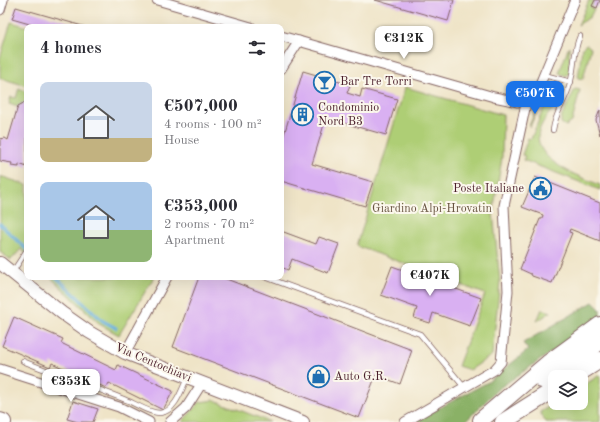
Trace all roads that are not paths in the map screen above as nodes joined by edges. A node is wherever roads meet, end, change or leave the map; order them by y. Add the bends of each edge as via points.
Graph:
1 (3, 0) edge
2 (157, 0) edge
3 (575, 0) edge
4 (0, 10) edge
5 (241, 24) edge
6 (580, 36) dead end
7 (284, 37) edge
8 (298, 41) junction
9 (284, 64) edge
10 (544, 75) junction
11 (571, 82) junction
12 (527, 99) junction
13 (553, 130) dead end
14 (24, 255) edge
15 (0, 263) edge
16 (12, 273) junction
17 (165, 280) edge
18 (272, 280) edge
19 (600, 325) edge
20 (600, 342) edge
21 (125, 353) junction
22 (600, 360) edge
23 (22, 361) dead end
24 (0, 369) edge
25 (584, 370) edge
26 (187, 378) junction
27 (202, 384) junction
28 (464, 387) junction
29 (548, 393) edge
30 (479, 421) edge
31 (149, 422) edge
32 (170, 422) edge
33 (303, 422) edge
34 (405, 422) edge
35 (503, 422) edge

1 - 4 street
2 - 5 street
3 - 10 street
6 - 11 lane via 576,46
7 - 8 street
8 - 9 street
8 - 12 street via 494,97 518,102
10 - 11 lane
10 - 12 street
11 - 13 lane via 554,119
12 - 28 street via 504,206 508,290 504,353 498,367
14 - 16 lane
15 - 16 street, Via Centochiavi
16 - 21 street, Via Centochiavi via 62,313
17 - 21 street
18 - 28 lane via 420,334
19 - 30 highway via 548,363
20 - 30 highway
21 - 26 street, Via Centochiavi
22 - 25 highway
23 - 26 lane via 127,400 147,410 161,413 178,399
24 - 31 street via 119,407
26 - 27 street, Via Centochiavi
27 - 32 street via 186,408
27 - 33 street, Via Centochiavi
28 - 34 street
29 - 35 highway

